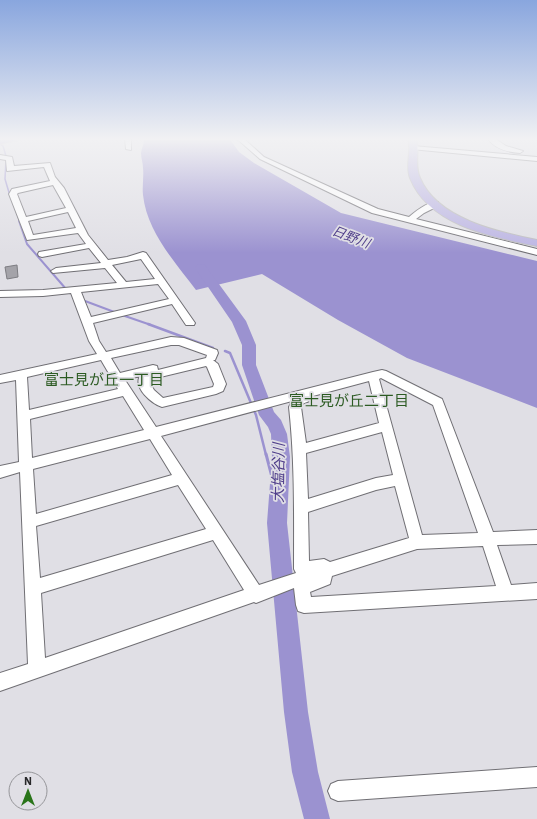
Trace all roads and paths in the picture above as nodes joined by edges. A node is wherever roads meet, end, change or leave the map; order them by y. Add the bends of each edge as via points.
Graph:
1 (50, 176) edge
2 (299, 176) edge
3 (415, 176) edge
4 (55, 182) junction
5 (435, 204) junction
6 (70, 209) junction
7 (23, 220) junction
8 (410, 220) junction
9 (81, 230) junction
10 (537, 243) edge
11 (92, 245) junction
12 (537, 252) edge
13 (42, 254) dead end
14 (107, 264) junction
15 (56, 271) dead end
16 (160, 281) junction
17 (123, 284) junction
18 (74, 290) junction
19 (0, 294) edge
20 (174, 301) junction
21 (87, 321) junction
22 (190, 323) dead end
23 (103, 356) junction
24 (211, 356) dead end
25 (158, 368) dead end
26 (21, 375) junction
27 (373, 376) junction
28 (117, 378) junction
29 (0, 380) edge
30 (144, 383) junction
31 (326, 388) junction
32 (125, 390) junction
33 (24, 416) junction
34 (387, 426) junction
35 (153, 433) junction
36 (300, 450) junction
37 (26, 465) junction
38 (0, 472) edge
39 (182, 478) junction
40 (401, 479) junction
41 (300, 508) junction
42 (29, 522) junction
43 (216, 532) junction
44 (537, 537) edge
45 (488, 540) junction
46 (417, 542) junction
47 (324, 571) junction
48 (33, 588) junction
49 (537, 591) edge
50 (506, 593) junction
51 (256, 595) junction
52 (37, 669) junction
53 (0, 682) edge
54 (537, 777) edge
55 (338, 791) dead end

1 - 4 street
2 - 8 street via 375,211
3 - 5 main road via 421,189
4 - 6 street
4 - 7 street via 15,191 13,194
5 - 8 street
5 - 10 main road via 455,218 486,231
6 - 7 street
6 - 9 street
7 - 9 street via 30,238
8 - 12 street
9 - 11 street
11 - 13 street
11 - 14 street
14 - 15 street
14 - 16 street via 143,255
14 - 17 street
16 - 17 street
16 - 20 street
17 - 18 street
18 - 19 street
18 - 21 street
20 - 21 street
20 - 22 street
21 - 23 street
23 - 24 street via 176,341 213,353
23 - 26 street
23 - 28 street
25 - 28 street
26 - 29 street
26 - 33 street
27 - 31 street
27 - 34 street
27 - 45 street via 382,374 438,402
28 - 32 street
30 - 30 street via 162,403 216,390 220,384 212,364 206,362 148,376
30 - 32 street
31 - 35 street
31 - 36 street via 296,404
32 - 33 street
32 - 35 street
33 - 37 street
34 - 36 street
34 - 40 street
35 - 37 street
35 - 39 street
36 - 41 street
37 - 38 street
37 - 42 street
39 - 42 street
39 - 43 street
40 - 41 street via 376,484
40 - 46 street
41 - 47 street via 302,569 324,566
42 - 48 street
43 - 48 street
43 - 51 street
44 - 45 street
45 - 46 street
45 - 50 street
46 - 47 street
47 - 50 street via 325,579 302,588 304,605
47 - 51 street
48 - 52 street
49 - 50 street
51 - 52 street
52 - 53 street
54 - 55 street

